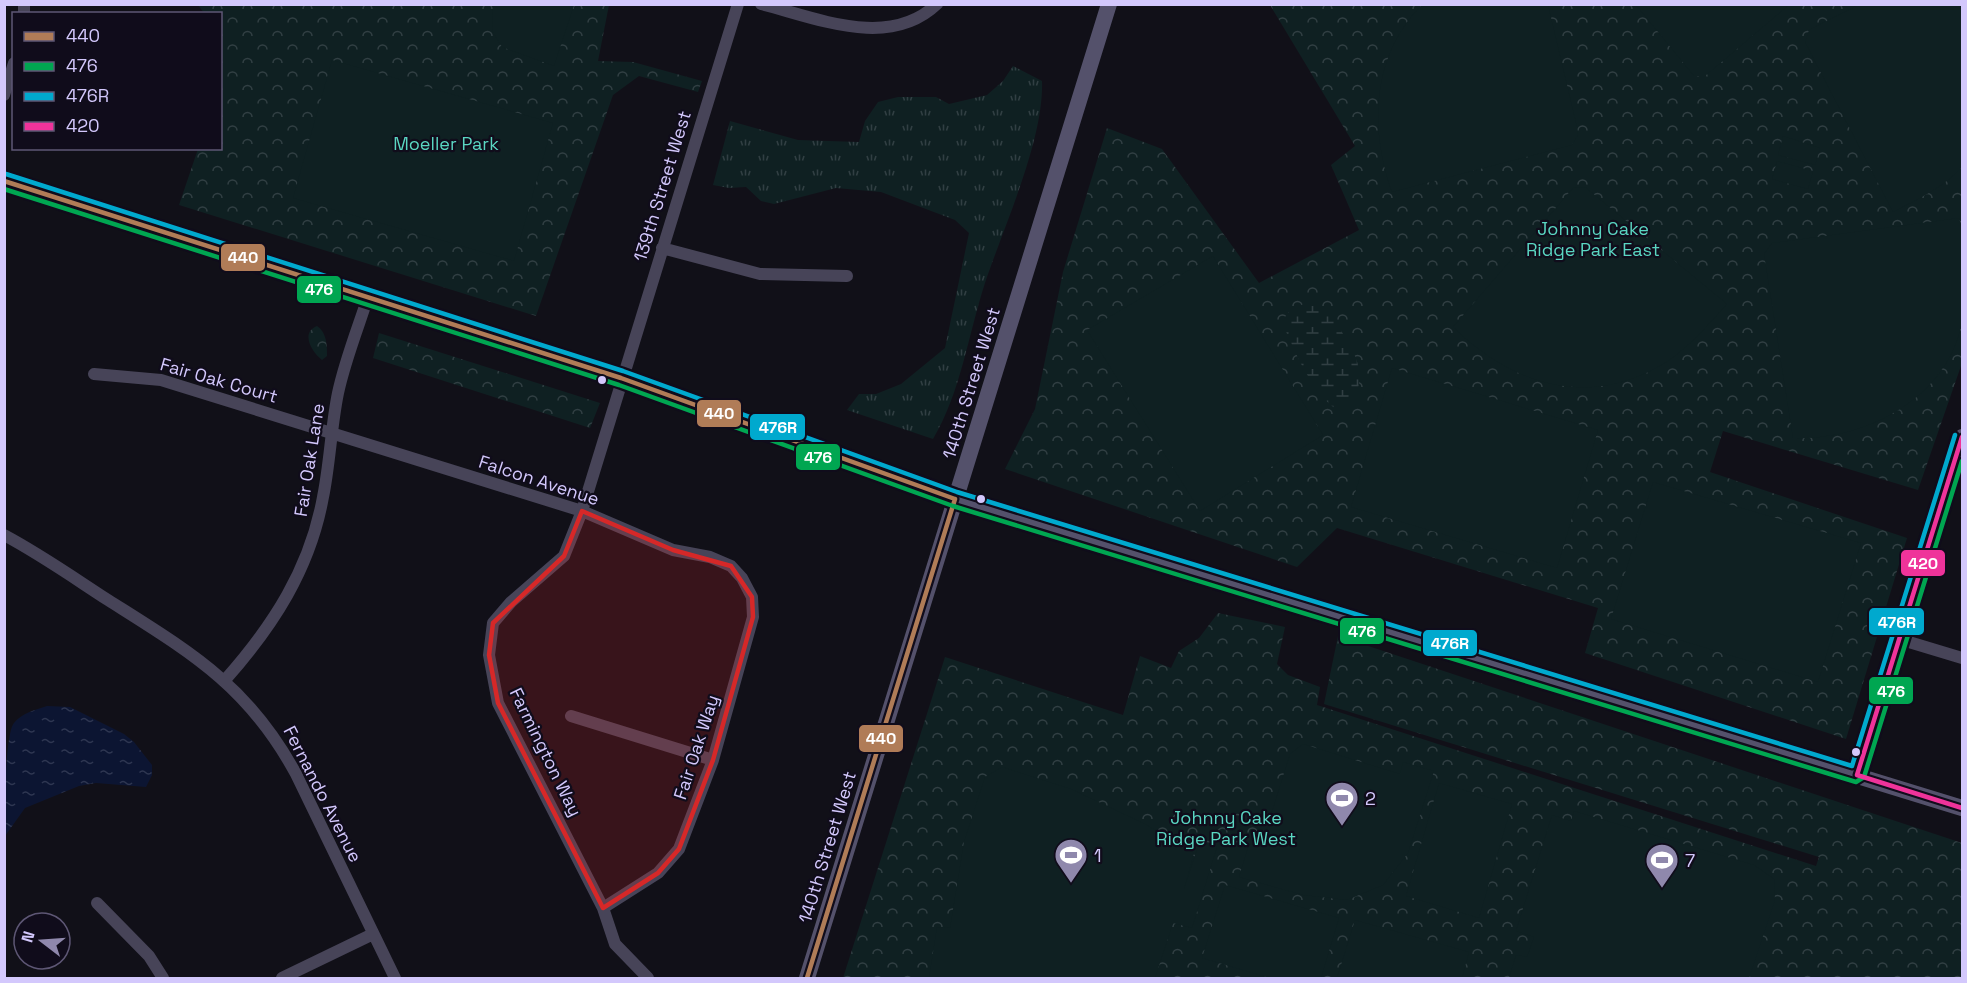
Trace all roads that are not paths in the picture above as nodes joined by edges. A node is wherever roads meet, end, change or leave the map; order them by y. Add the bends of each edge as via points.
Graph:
1 (738, 4) edge
2 (761, 4) edge
3 (937, 4) edge
4 (1109, 4) edge
5 (12, 69) edge
6 (4, 95) edge
7 (4, 180) edge
8 (662, 248) junction
9 (848, 276) dead end
10 (368, 297) junction
11 (94, 374) dead end
12 (621, 378) junction
13 (332, 433) junction
14 (1962, 437) edge
15 (955, 499) junction
16 (582, 511) junction
17 (4, 535) edge
18 (731, 566) joint
19 (1899, 639) junction
20 (1962, 658) edge
21 (225, 680) junction
22 (571, 716) dead end
23 (713, 760) junction
24 (1857, 775) junction
25 (1962, 808) edge
26 (97, 903) dead end
27 (603, 908) junction
28 (374, 934) junction
29 (163, 978) edge
30 (282, 978) edge
31 (395, 978) edge
32 (648, 978) edge
33 (807, 978) edge

1 - 8 street, 139th Street West
2 - 3 street via 878,29 912,23
4 - 15 street, 140th Street West
5 - 6 street
7 - 10 street
8 - 9 street via 760,274
8 - 12 street, 139th Street West
10 - 12 street
10 - 13 street, Fair Oak Lane via 338,391
11 - 13 street, Fair Oak Court via 161,380
12 - 15 street
12 - 16 street, Farmington Way
13 - 16 street, Falcon Avenue
13 - 21 street, Fair Oak Lane via 323,500 300,572 269,628
14 - 19 street
15 - 24 street
15 - 33 street, 140th Street West
16 - 18 street, Falcon Avenue via 673,550 710,557
16 - 27 street, Farmington Way via 564,556 493,623 489,655 498,703
17 - 21 street, Fernando Avenue via 189,652
18 - 23 street, Fair Oak Way via 752,597 753,617
19 - 20 street
19 - 24 street
21 - 28 street, Fernando Avenue via 253,708 282,748
22 - 23 street
23 - 27 street, Fair Oak Way via 679,849 658,873
24 - 25 street
26 - 29 street via 149,956
27 - 32 street, Farmington Way via 615,944
28 - 30 street
28 - 31 street, Fernando Avenue

